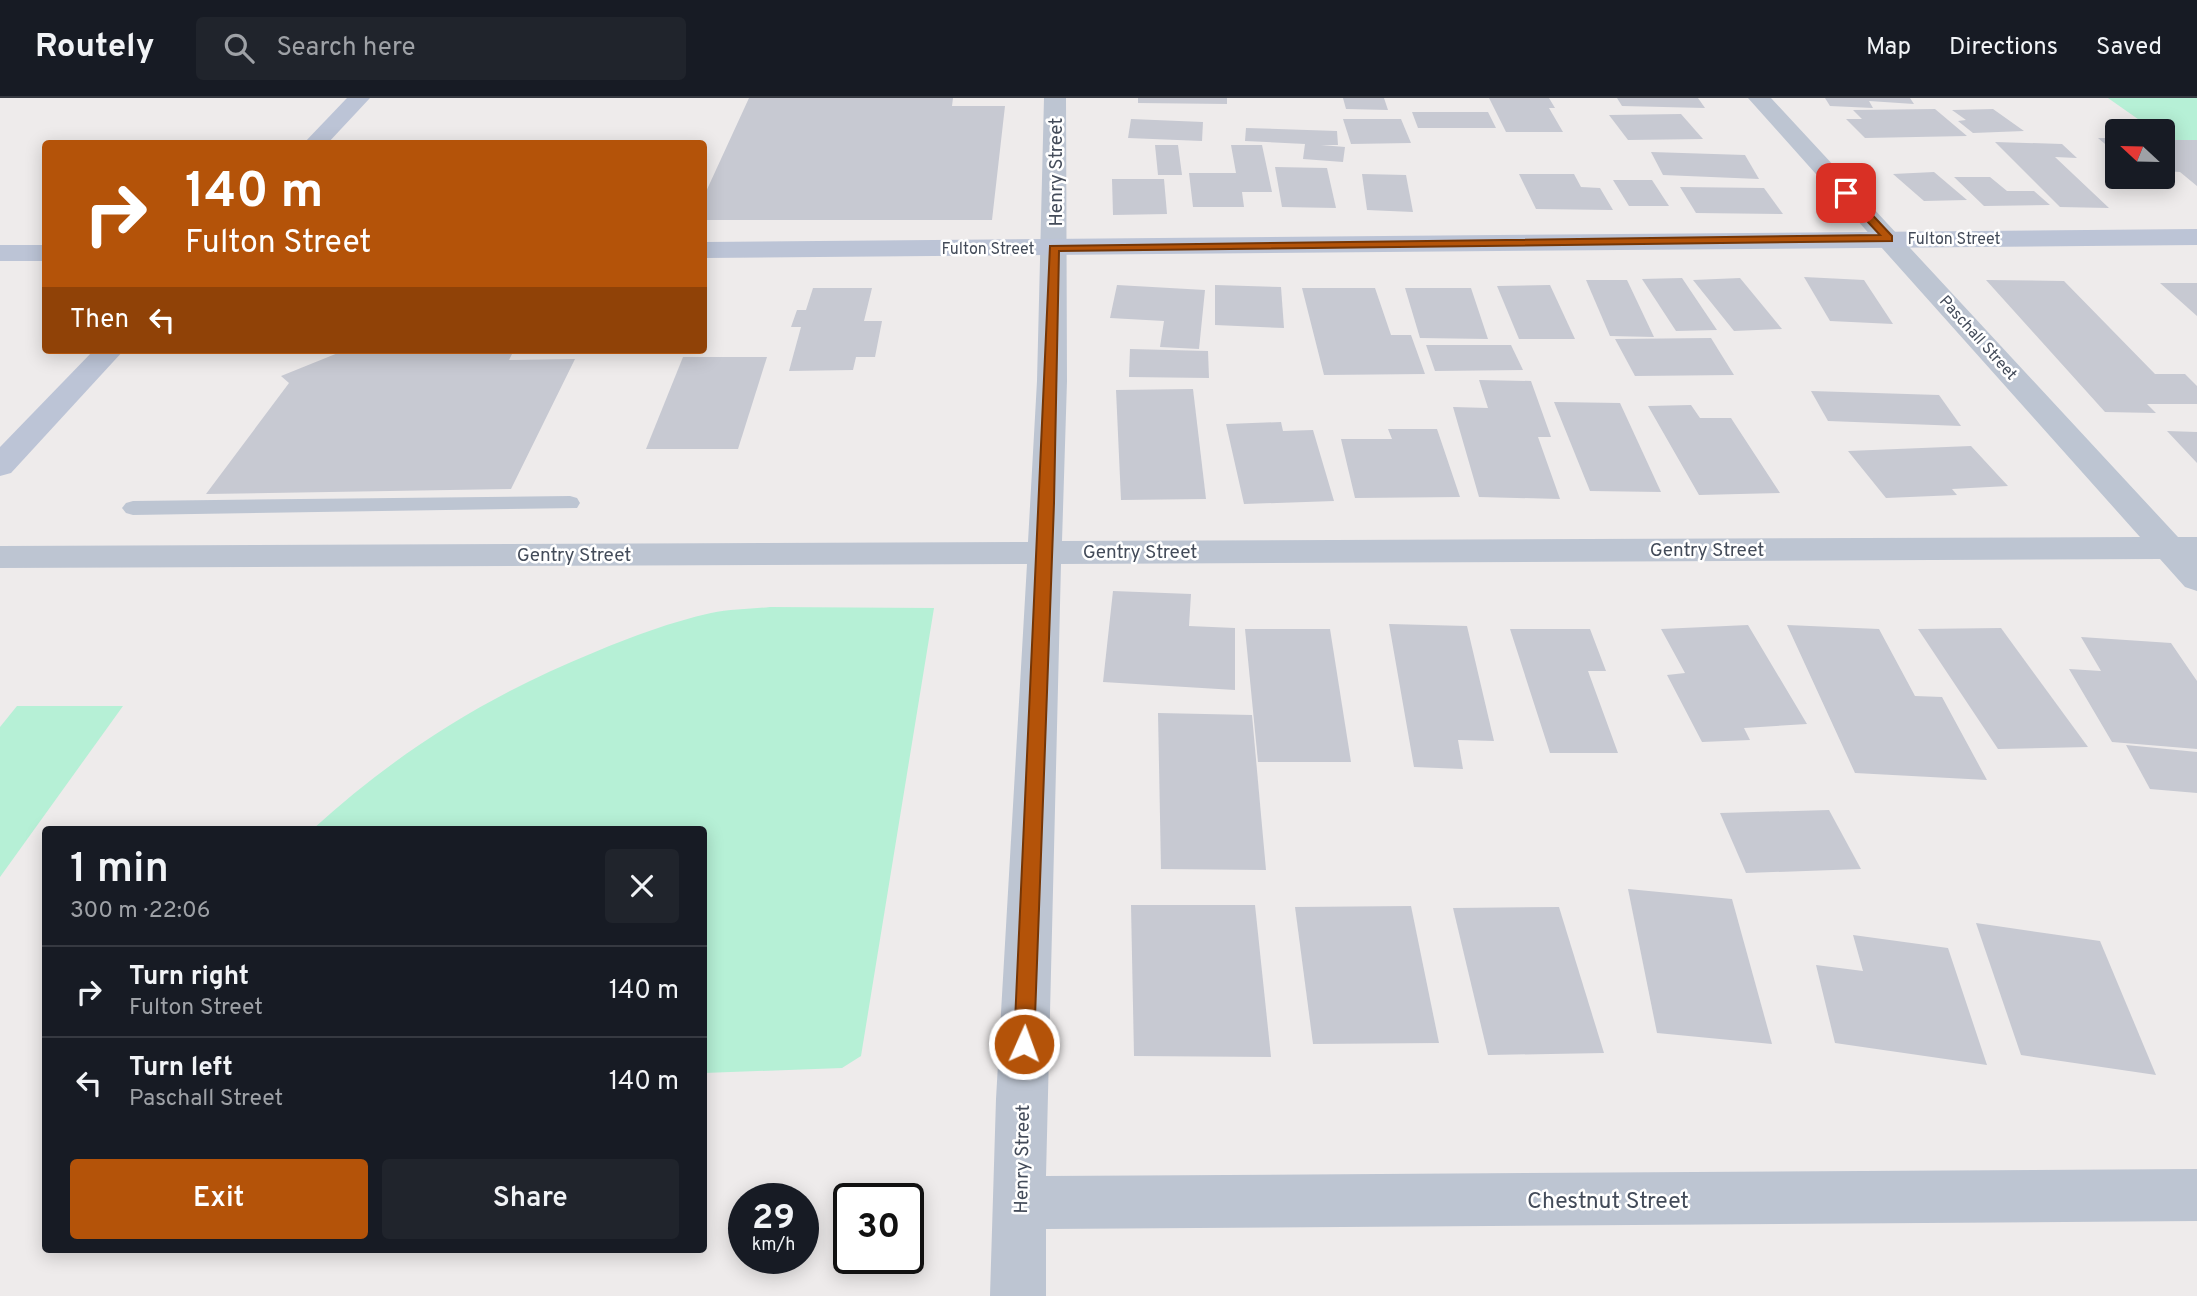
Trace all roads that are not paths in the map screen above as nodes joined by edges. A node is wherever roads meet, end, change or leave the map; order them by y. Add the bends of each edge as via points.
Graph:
1 (359, 98) edge
2 (1055, 98) edge
3 (1759, 98) edge
4 (318, 140) edge
5 (2197, 237) edge
6 (1889, 238) junction
7 (1054, 248) junction
8 (707, 250) edge
9 (0, 253) edge
10 (42, 253) edge
11 (106, 354) edge
12 (0, 466) edge
13 (570, 503) dead end
14 (133, 508) dead end
15 (2183, 548) edge
16 (1046, 552) junction
17 (0, 557) edge
18 (2197, 579) edge
19 (2197, 1195) edge
20 (1020, 1203) junction
21 (1018, 1296) edge

1 - 4 street
2 - 7 street, Henry Street
3 - 6 street, Paschall Street
5 - 6 street, Fulton Street
6 - 7 street, Fulton Street
6 - 15 street, Paschall Street
7 - 8 street, Fulton Street
7 - 16 street, Henry Street
9 - 10 street
11 - 12 street
13 - 14 lane
15 - 16 street, Gentry Street
15 - 18 street, Paschall Street
16 - 17 street, Gentry Street
16 - 20 street, Henry Street
19 - 20 street, Chestnut Street
20 - 21 street, Henry Street

